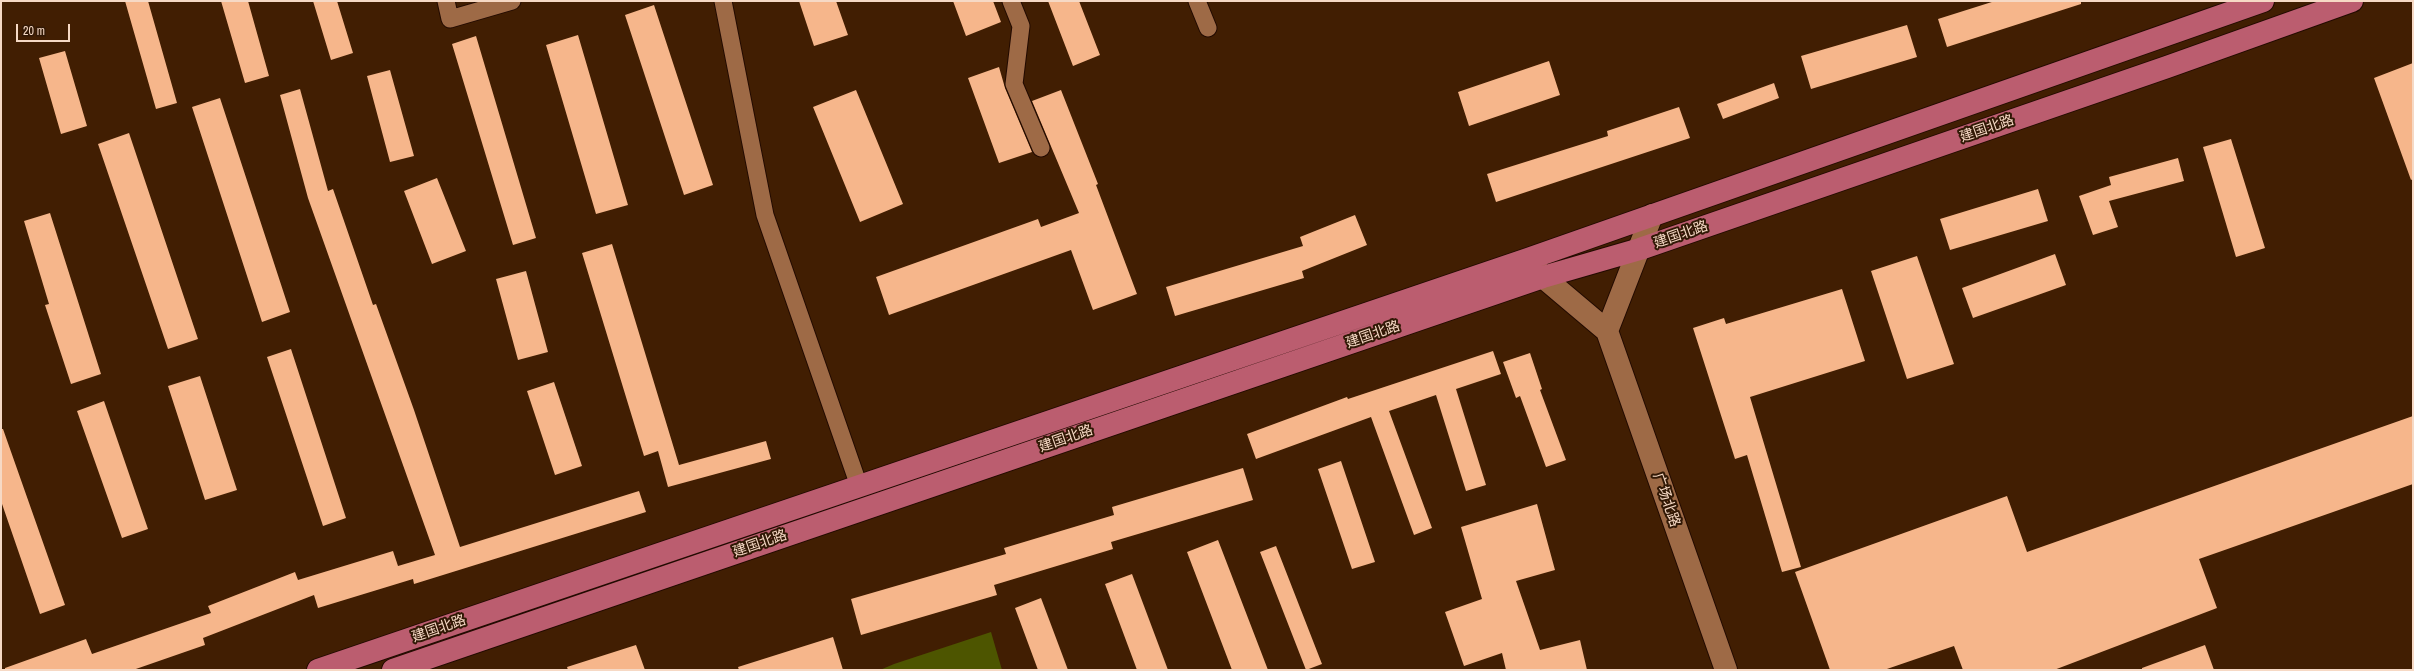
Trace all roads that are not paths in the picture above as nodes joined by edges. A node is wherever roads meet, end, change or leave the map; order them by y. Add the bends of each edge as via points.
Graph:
1 (446, 1) edge
2 (512, 1) edge
3 (723, 1) edge
4 (1011, 1) edge
5 (1197, 1) edge
6 (2263, 1) edge
7 (2352, 1) edge
8 (1208, 28) dead end
9 (1041, 148) dead end
10 (1652, 215) junction
11 (1640, 249) junction
12 (1528, 259) junction
13 (1543, 277) junction
14 (1607, 331) junction
15 (860, 486) junction
16 (318, 670) edge
17 (393, 670) edge
18 (1726, 670) edge

1 - 2 street via 450,19
3 - 15 street via 765,215
4 - 9 street via 1021,26 1014,84
5 - 8 street
6 - 10 main road, 建国北路
7 - 11 main road, 建国北路
10 - 11 main road
10 - 12 main road, 建国北路
11 - 13 main road, 建国北路
11 - 14 main road
12 - 13 main road
12 - 15 main road, 建国北路
13 - 14 main road
13 - 17 main road, 建国北路
14 - 18 main road, 广场北路
15 - 16 main road, 建国北路

